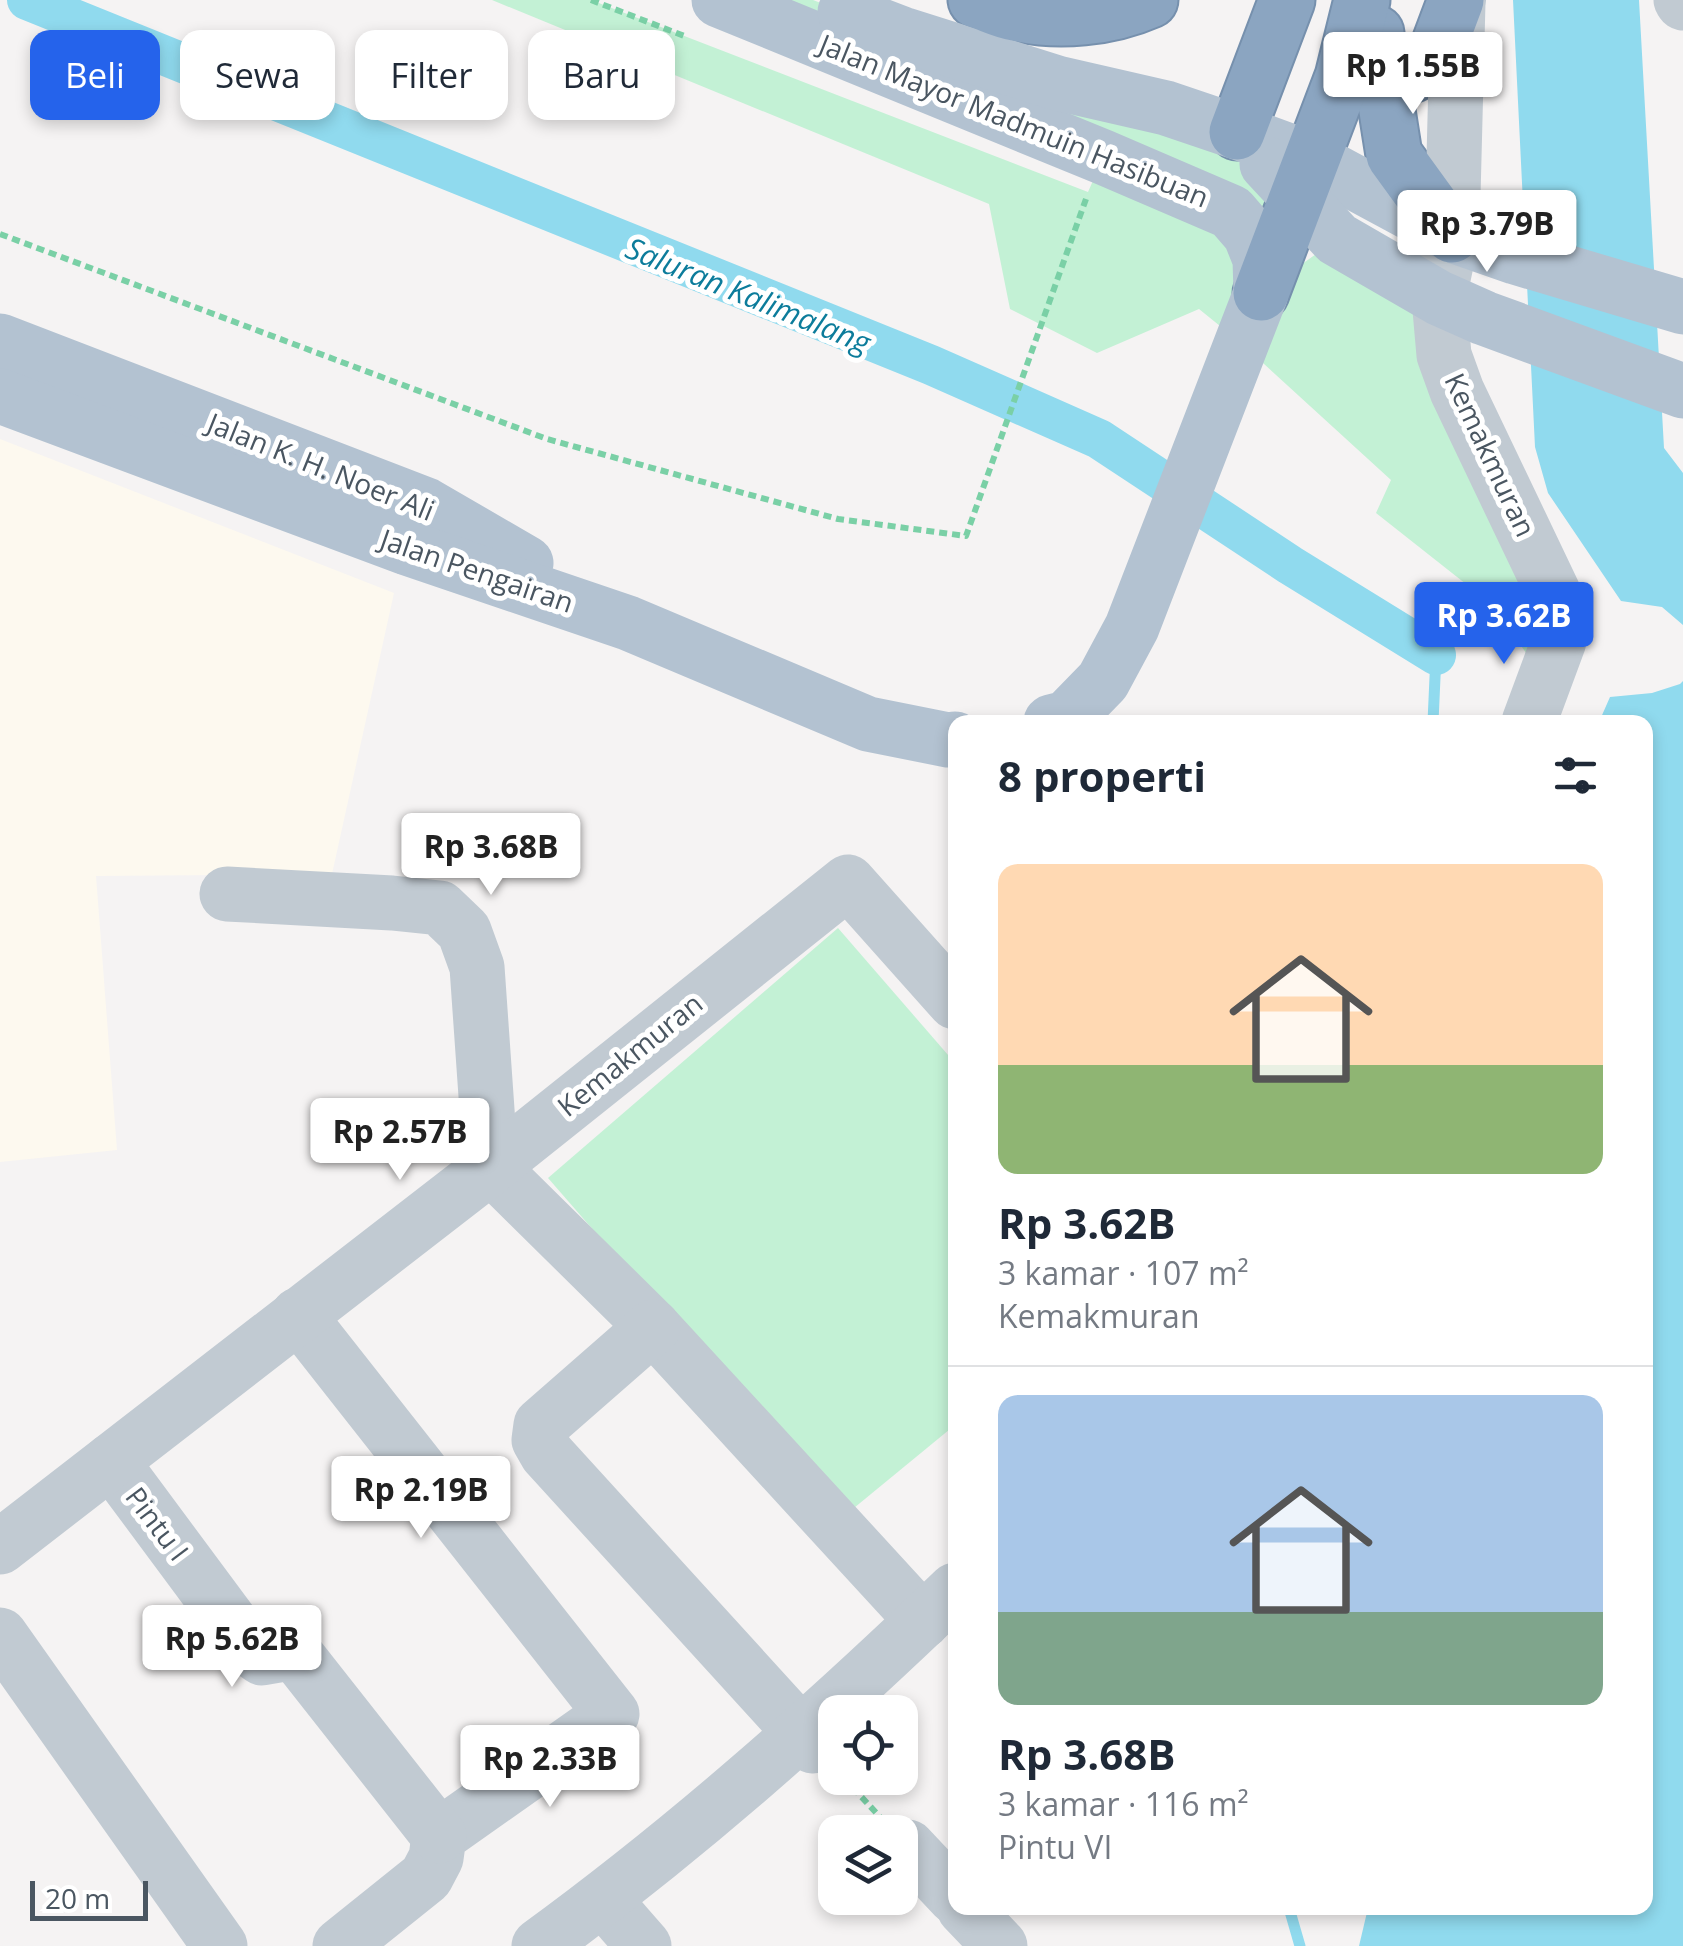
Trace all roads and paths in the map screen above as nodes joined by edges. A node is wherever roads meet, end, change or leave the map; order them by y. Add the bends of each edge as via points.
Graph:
1 (591, 0) edge
2 (813, 0) edge
3 (976, 0) edge
4 (1150, 0) edge
5 (1287, 0) edge
6 (1457, 0) edge
7 (1371, 16) edge
8 (710, 21) edge
9 (1237, 132) junction
10 (1304, 178) junction
11 (1089, 192) dead end
12 (0, 234) edge
13 (1452, 236) junction
14 (1336, 239) junction
15 (1259, 298) junction
16 (1683, 307) edge
17 (1462, 308) junction
18 (0, 341) edge
19 (1683, 391) edge
20 (0, 396) edge
21 (628, 622) junction
22 (1070, 715) edge
23 (1532, 715) edge
24 (948, 740) edge
25 (227, 894) dead end
26 (948, 994) edge
27 (490, 1167) junction
28 (298, 1315) junction
29 (653, 1327) junction
30 (110, 1461) junction
31 (0, 1547) edge
32 (939, 1606) edge
33 (0, 1635) edge
34 (866, 1695) edge
35 (818, 1751) edge
36 (818, 1753) edge
37 (859, 1795) edge
38 (878, 1815) edge
39 (440, 1836) junction
40 (918, 1858) edge
41 (948, 1890) edge
42 (603, 1899) junction
43 (216, 1945) edge
44 (340, 1946) edge
45 (539, 1946) edge
46 (644, 1946) edge

1 - 8 path
2 - 9 main road, Jalan Mayor Madmuin Hasibuan via 1057,83
3 - 4 highway via 1067,19
5 - 9 highway
6 - 7 highway via 1432,64 1412,75 1393,73
6 - 13 street, Kemakmuran
7 - 10 highway
7 - 13 highway via 1394,155
8 - 15 main road, Jalan Mayor Madmuin Hasibuan via 1232,212 1260,259
9 - 10 main road
10 - 13 main road
10 - 14 main road
10 - 15 highway
11 - 12 path via 966,536 838,520 547,440
13 - 16 main road
13 - 17 street, Kemakmuran
14 - 15 main road
14 - 17 main road
15 - 22 main road via 1132,626 1103,681
17 - 19 main road
17 - 23 street, Kemakmuran via 1444,355 1560,616 1559,641
18 - 21 main road, Jalan K. H. Noer Ali via 426,505
20 - 21 main road, Jalan Pengairan via 407,548
21 - 24 main road, Jalan Pengairan via 868,724
25 - 27 street via 440,908 464,931 477,967
26 - 27 street, Kemakmuran via 848,882
27 - 28 street, Kemakmuran
27 - 29 street
28 - 30 street, Kemakmuran
28 - 39 street via 612,1714
29 - 32 street
29 - 35 street via 541,1425 540,1440
30 - 31 street, Kemakmuran
30 - 39 street, Pintu I via 252,1651 262,1658 298,1657
32 - 34 street
33 - 43 street
36 - 42 street via 698,1823
37 - 38 path
39 - 44 street via 426,1877
40 - 41 street
42 - 45 street
42 - 46 street

